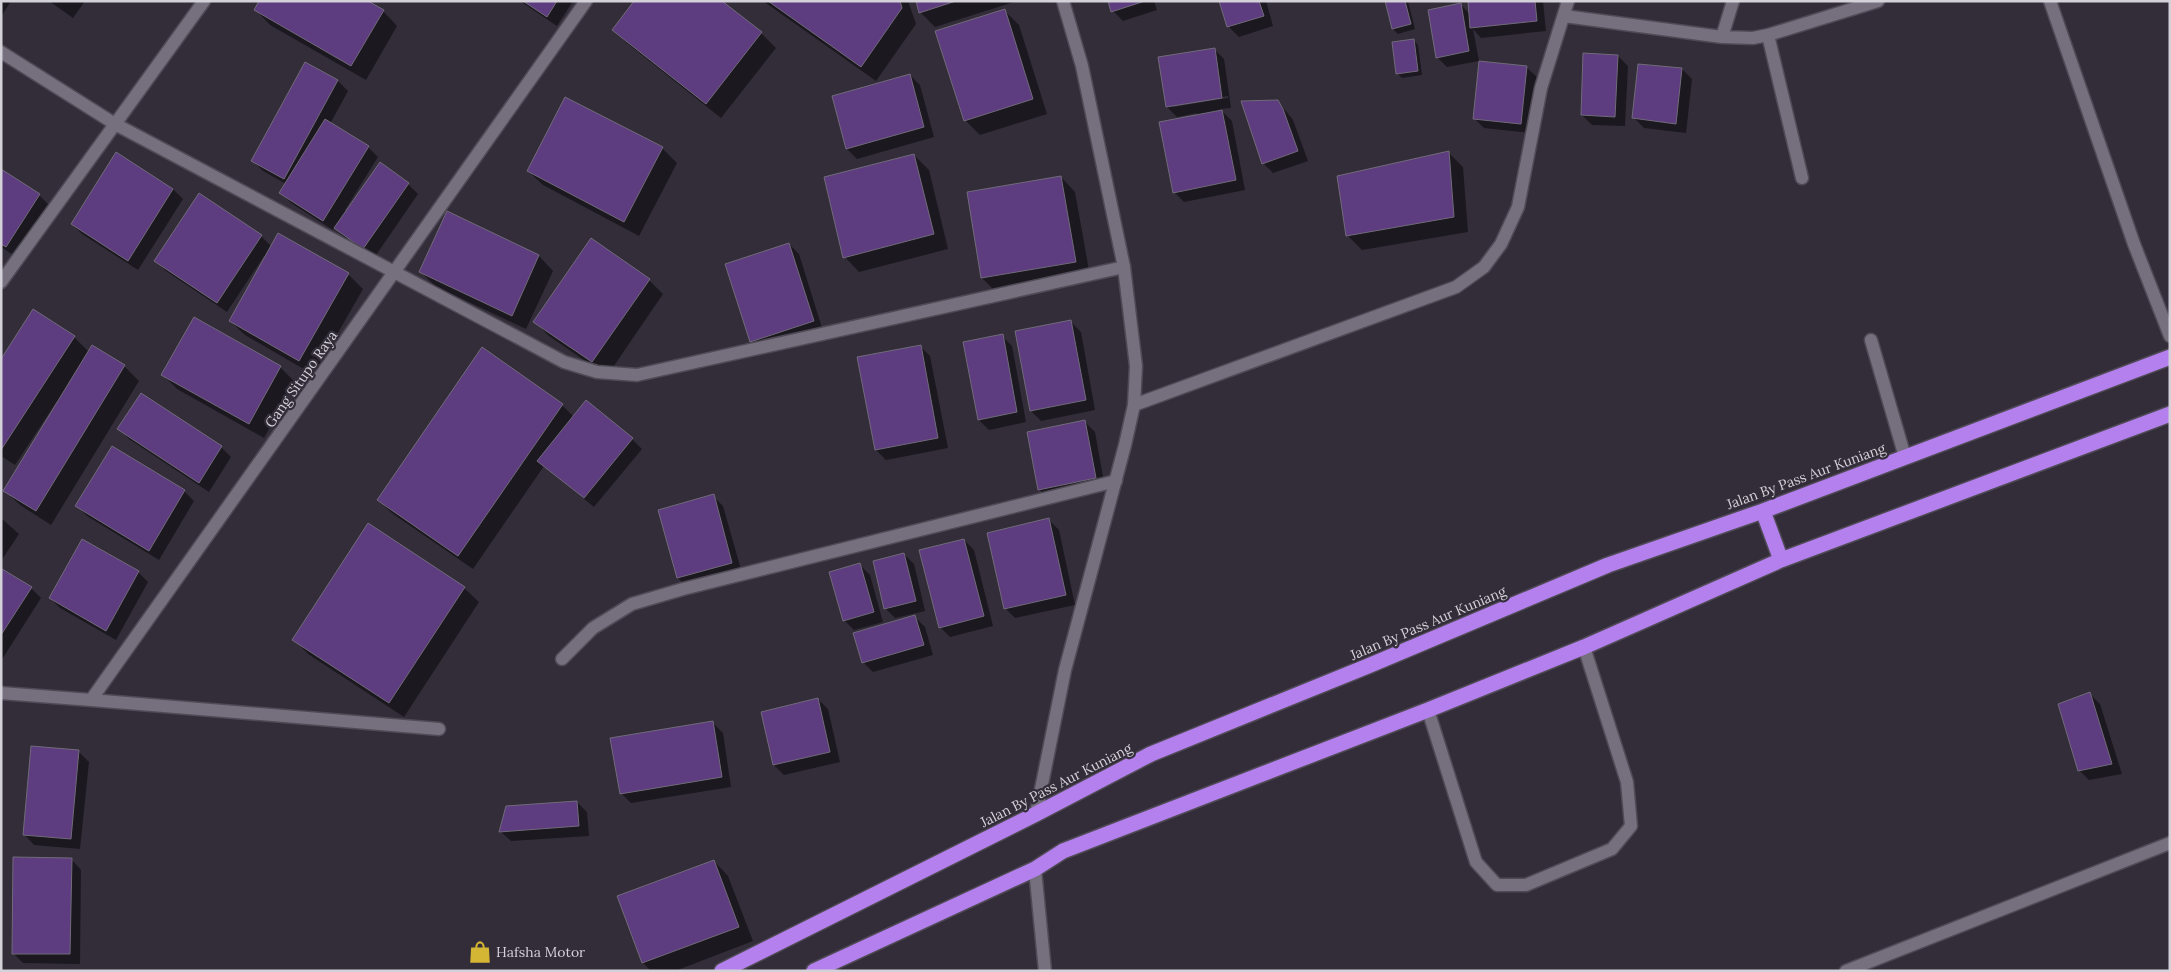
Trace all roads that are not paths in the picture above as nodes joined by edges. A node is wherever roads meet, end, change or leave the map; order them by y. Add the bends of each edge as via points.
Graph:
1 (204, 1) edge
2 (586, 1) edge
3 (1063, 1) edge
4 (1568, 1) edge
5 (1733, 1) edge
6 (1878, 1) edge
7 (2050, 1) edge
8 (1564, 16) junction
9 (1768, 35) junction
10 (1722, 36) junction
11 (1, 52) edge
12 (115, 124) junction
13 (1802, 178) dead end
14 (1124, 267) junction
15 (394, 274) junction
16 (1, 282) edge
17 (2170, 336) edge
18 (1871, 340) dead end
19 (2170, 358) edge
20 (1134, 405) junction
21 (2170, 414) edge
22 (1905, 457) junction
23 (1116, 481) junction
24 (1763, 511) junction
25 (1781, 560) junction
26 (1584, 647) junction
27 (562, 659) dead end
28 (1, 692) edge
29 (91, 700) junction
30 (1428, 710) junction
31 (439, 729) dead end
32 (1036, 814) junction
33 (2170, 843) edge
34 (1035, 869) junction
35 (722, 971) edge
36 (814, 971) edge
37 (1045, 971) edge
38 (1846, 971) edge

1 - 12 street
2 - 15 street, Gang Situpo Raya
3 - 14 street via 1082,66
4 - 8 street
5 - 10 street
6 - 9 street
7 - 17 street via 2134,244
8 - 10 street
8 - 20 street via 1541,88 1518,207 1501,244 1484,267 1456,287
9 - 10 street via 1753,38
9 - 13 street
11 - 12 street
12 - 15 street
12 - 16 street
14 - 15 street via 637,375 596,372 564,362
14 - 20 street via 1136,366
15 - 29 street, Gang Situpo Raya
18 - 22 street
19 - 22 highway, Jalan By Pass Aur Kuniang
20 - 23 street
21 - 25 highway
22 - 24 highway, Jalan By Pass Aur Kuniang
23 - 27 street via 683,588 632,604 593,628
23 - 32 street via 1065,670
24 - 25 highway
24 - 32 highway, Jalan By Pass Aur Kuniang via 1608,565 1151,754
25 - 26 highway
26 - 30 highway
26 - 30 street via 1627,782 1630,826 1612,850 1526,885 1497,885 1476,862
28 - 29 street
29 - 31 street
30 - 34 highway via 1063,850
32 - 35 highway, Jalan By Pass Aur Kuniang
33 - 38 street
34 - 36 highway
34 - 37 street

